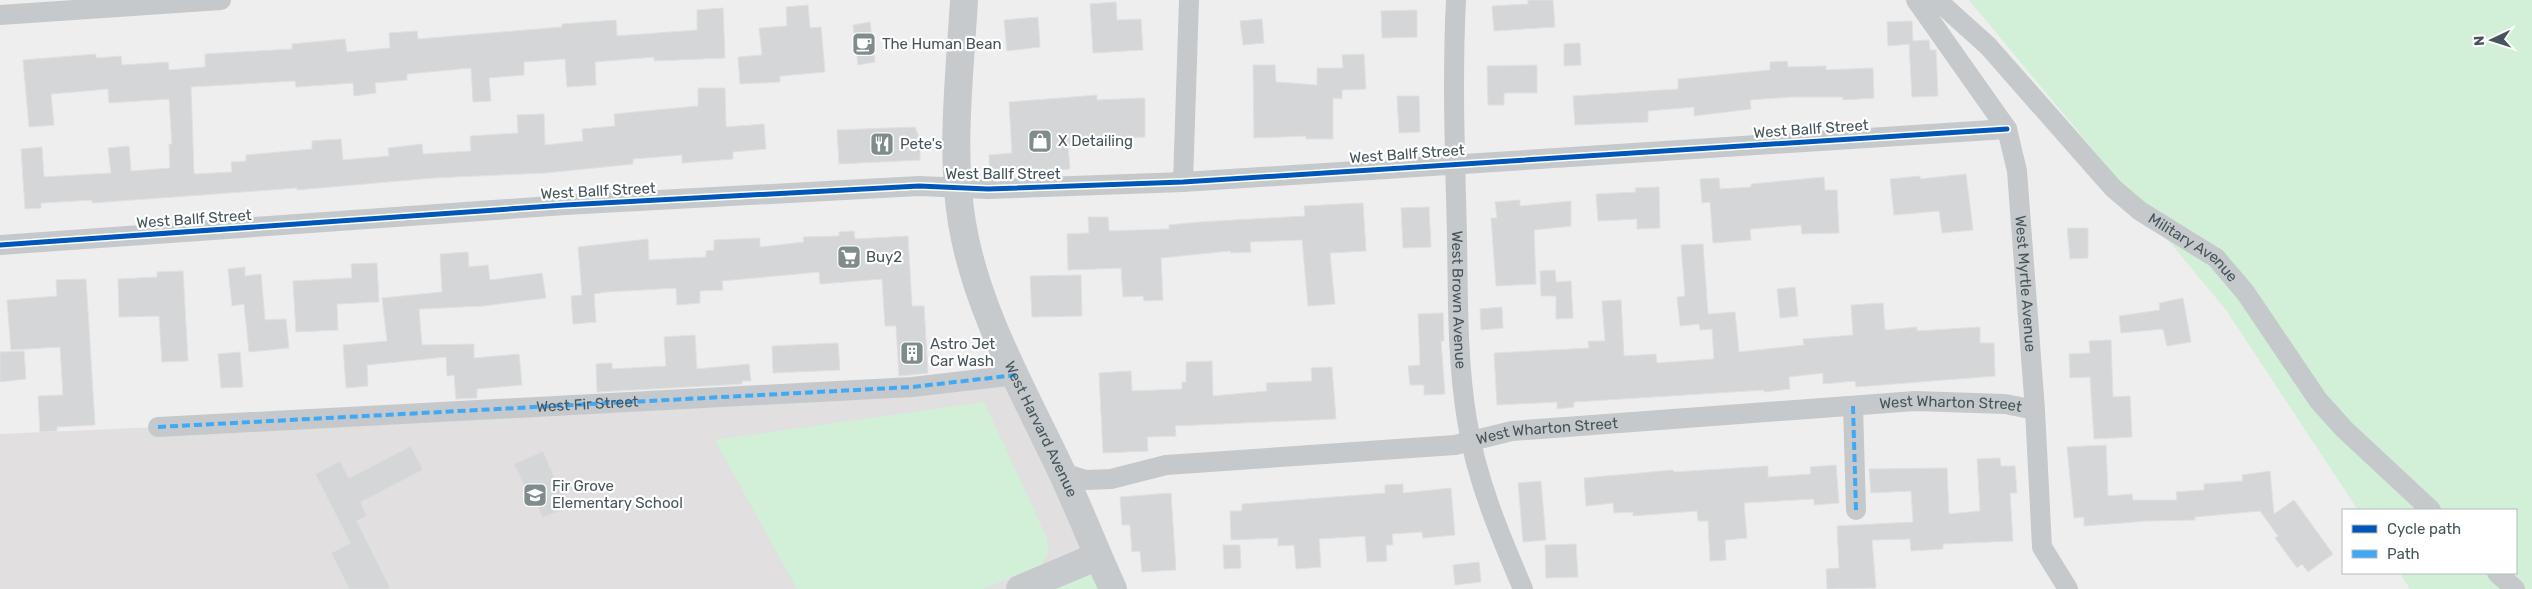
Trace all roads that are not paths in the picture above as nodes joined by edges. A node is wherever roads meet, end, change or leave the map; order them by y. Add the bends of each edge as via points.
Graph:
1 (221, 0) edge
2 (964, 0) edge
3 (1189, 0) edge
4 (1456, 0) edge
5 (1916, 0) edge
6 (1937, 0) edge
7 (0, 15) edge
8 (2007, 129) junction
9 (1455, 164) junction
10 (1183, 182) junction
11 (958, 187) junction
12 (0, 245) edge
13 (1016, 375) junction
14 (1853, 406) junction
15 (2035, 410) junction
16 (158, 427) dead end
17 (1471, 441) junction
18 (1063, 473) junction
19 (2430, 509) edge
20 (1856, 510) dead end
21 (1098, 556) junction
22 (2498, 574) edge
23 (1020, 589) edge
24 (1113, 589) edge
25 (1523, 589) edge
26 (2068, 589) edge
27 (2515, 589) edge

1 - 7 street
2 - 11 main road, West Harvard Avenue via 958,98
3 - 10 street
4 - 9 street, West Brown Avenue via 1453,67
5 - 8 street, West Myrtle Avenue
6 - 19 street, Military Avenue via 1988,46 2113,188 2140,211 2216,258 2245,292 2318,400 2344,429
8 - 9 street, West Ballf Street
8 - 15 street, West Myrtle Avenue via 2017,171
9 - 10 street, West Ballf Street
9 - 17 street, West Brown Avenue via 1463,386
10 - 11 street, West Ballf Street via 988,189
11 - 12 street, West Ballf Street via 919,186 575,205
11 - 13 main road, West Harvard Avenue via 962,224 978,281
13 - 16 street, West Fir Street via 912,387
13 - 18 main road, West Harvard Avenue
14 - 15 street, West Wharton Street via 1915,401 2006,404
14 - 17 street, West Wharton Street via 1512,431
14 - 20 street
15 - 26 street, West Myrtle Avenue via 2042,547
17 - 18 street, West Wharton Street via 1455,445 1166,465 1111,479 1086,480
17 - 25 street, West Brown Avenue via 1480,478
18 - 21 main road, West Harvard Avenue
21 - 23 main road
21 - 24 main road, West Harvard Avenue
22 - 27 street

